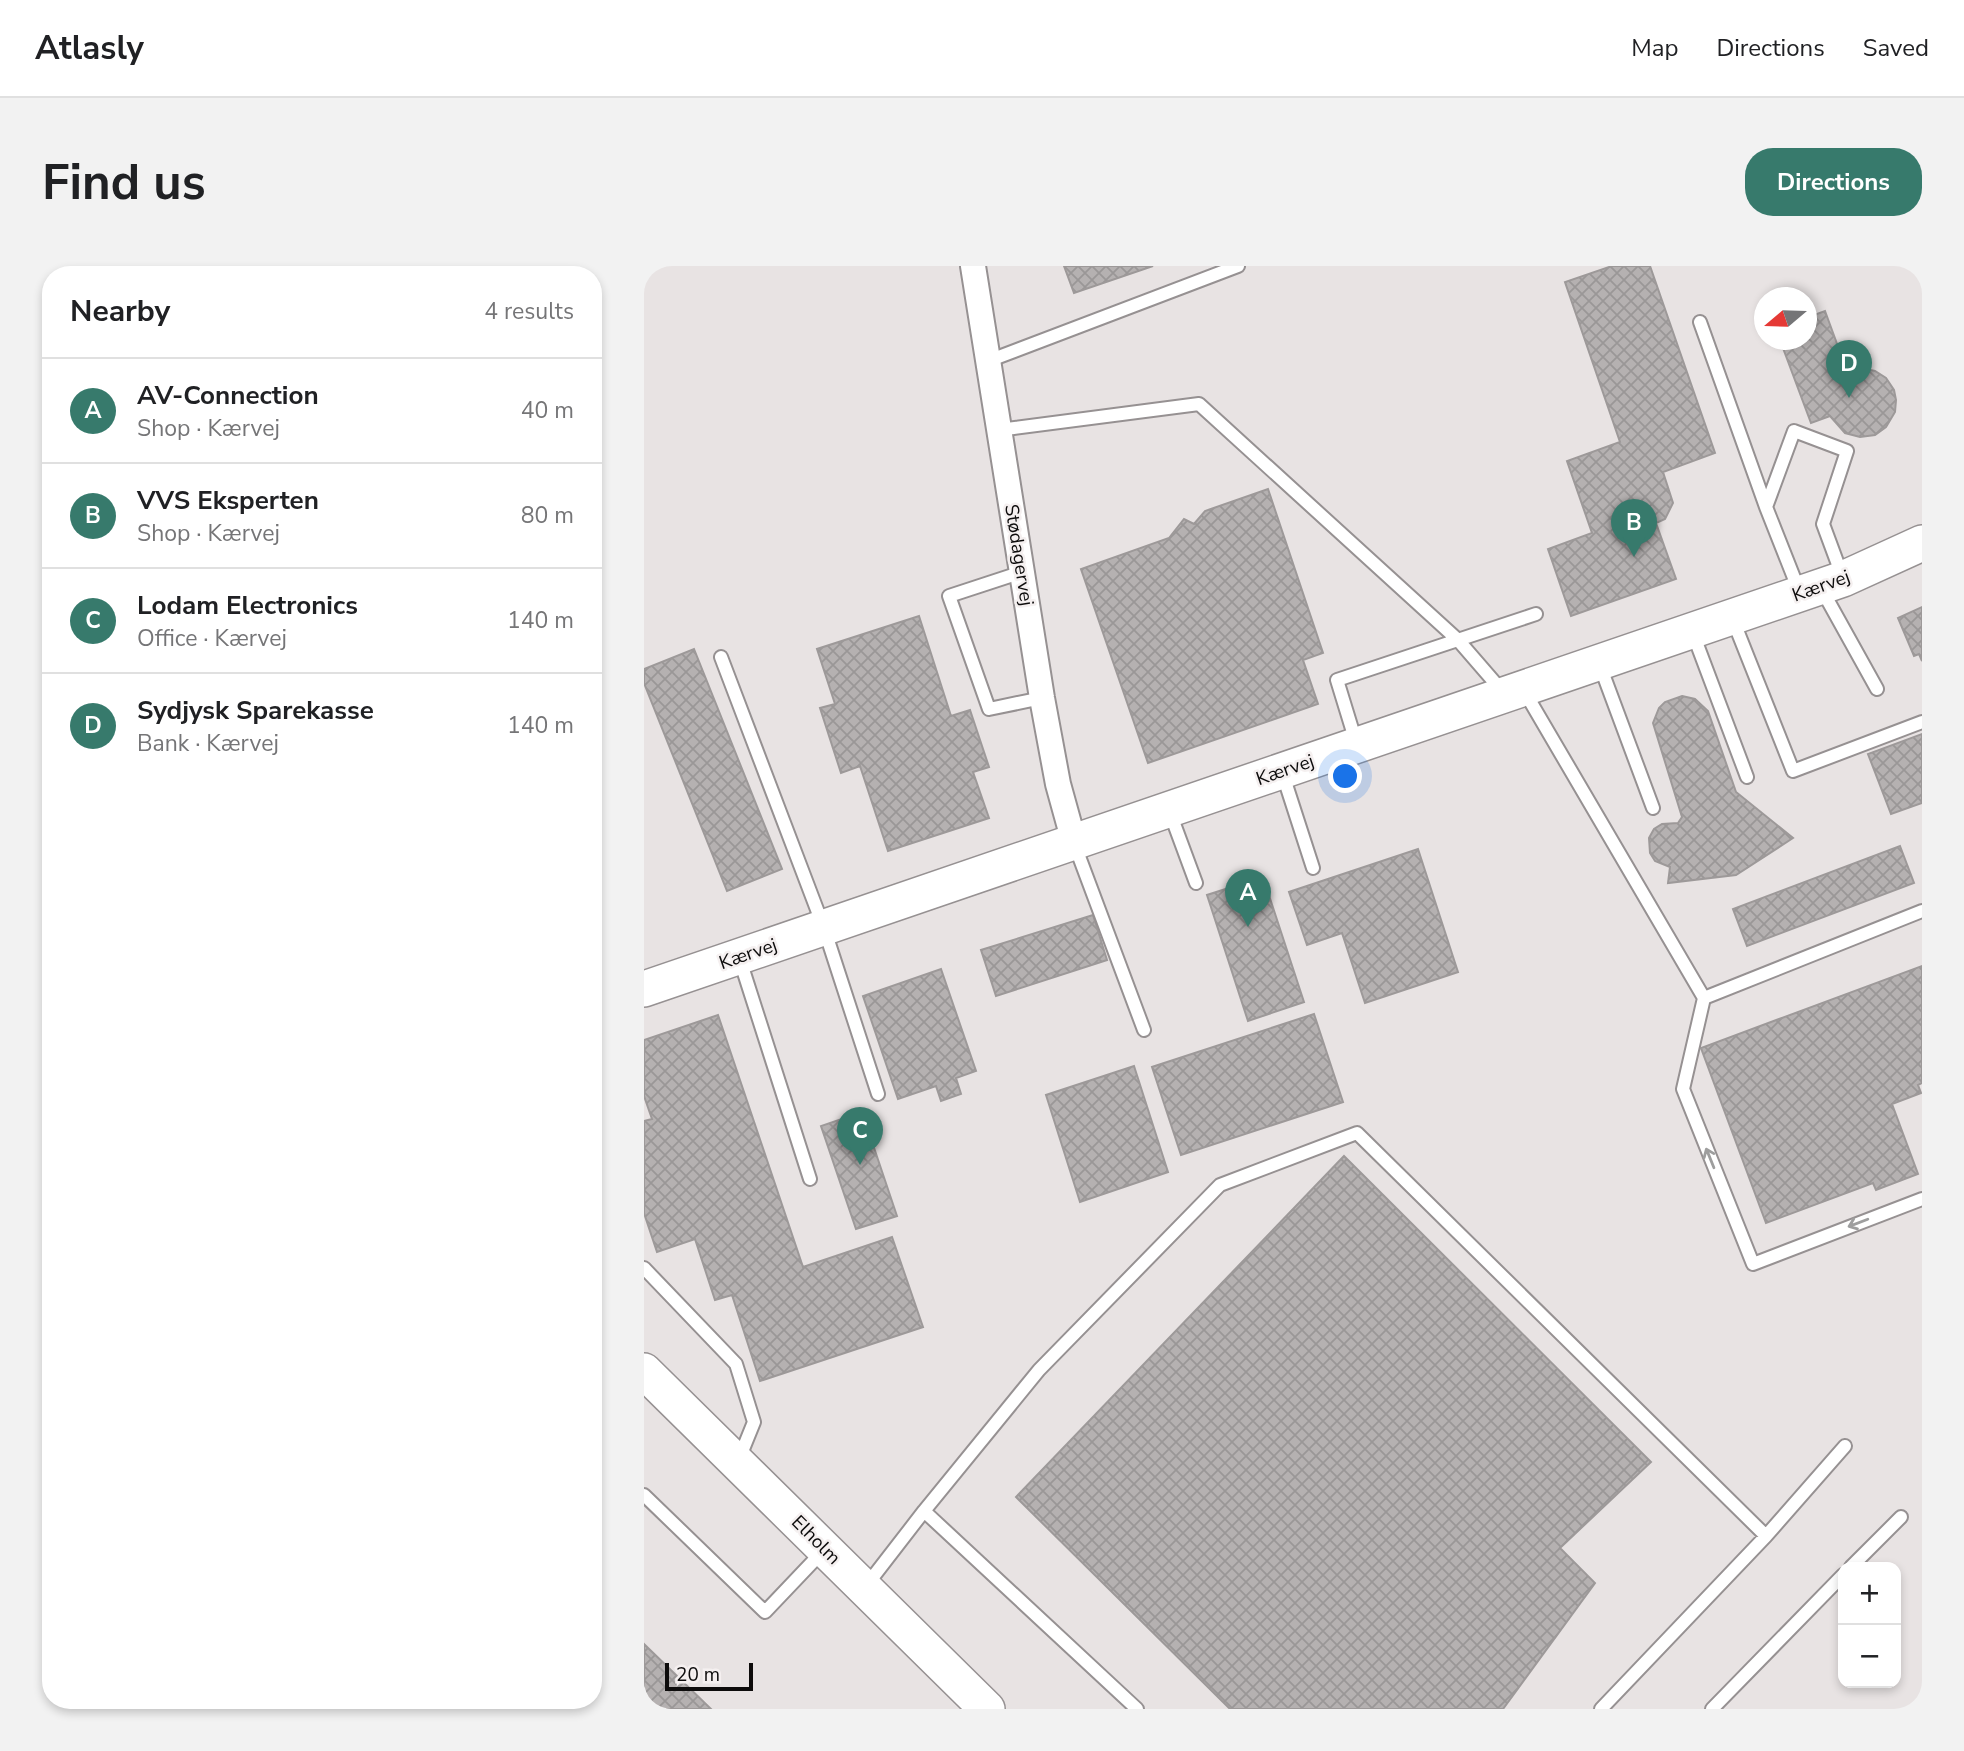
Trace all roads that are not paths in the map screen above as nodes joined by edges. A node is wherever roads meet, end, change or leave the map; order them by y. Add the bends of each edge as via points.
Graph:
1 (973, 266) edge
2 (1238, 266) edge
3 (1700, 322) dead end
4 (988, 361) junction
5 (999, 430) junction
6 (1766, 507) junction
7 (1922, 543) edge
8 (1022, 572) junction
9 (1821, 586) junction
10 (1536, 614) dead end
11 (1732, 617) junction
12 (1692, 631) junction
13 (1458, 640) junction
14 (721, 657) dead end
15 (1599, 663) junction
16 (1877, 689) dead end
17 (1514, 692) junction
18 (1042, 698) junction
19 (1922, 722) edge
20 (1357, 745) junction
21 (1282, 771) junction
22 (1747, 777) dead end
23 (1653, 808) dead end
24 (1168, 810) junction
25 (1074, 842) junction
26 (1313, 868) dead end
27 (1196, 883) dead end
28 (1922, 911) edge
29 (824, 928) junction
30 (739, 957) junction
31 (644, 989) edge
32 (1704, 998) junction
33 (1144, 1030) dead end
34 (878, 1094) dead end
35 (810, 1179) dead end
36 (1922, 1199) edge
37 (644, 1268) edge
38 (644, 1371) edge
39 (1845, 1446) dead end
40 (737, 1463) junction
41 (644, 1495) edge
42 (924, 1511) junction
43 (1901, 1517) dead end
44 (1766, 1536) junction
45 (825, 1549) junction
46 (1856, 1562) edge
47 (1838, 1581) edge
48 (864, 1588) junction
49 (987, 1709) edge
50 (1137, 1709) edge
51 (1601, 1709) edge
52 (1712, 1709) edge

1 - 4 street, Stødagervej
2 - 4 lane
3 - 6 lane
4 - 5 street, Stødagervej
5 - 8 street, Stødagervej
5 - 13 lane via 1199,404
6 - 9 lane
6 - 9 lane via 1794,431 1847,451 1823,524
7 - 9 street, Kærvej
8 - 18 street, Stødagervej
8 - 18 lane via 949,596 989,709
9 - 11 street, Kærvej
9 - 16 lane
10 - 13 lane
11 - 12 street, Kærvej
11 - 19 lane via 1793,771
12 - 15 street, Kærvej
12 - 22 lane
13 - 17 lane
13 - 20 lane via 1337,680
14 - 29 lane
15 - 17 street, Kærvej
15 - 23 lane
17 - 20 street, Kærvej
17 - 32 lane
18 - 25 street, Stødagervej
20 - 21 street, Kærvej
21 - 24 street, Kærvej
21 - 26 lane
24 - 25 street, Kærvej
24 - 27 lane
25 - 29 street, Kærvej
25 - 33 lane
28 - 32 lane
29 - 30 street, Kærvej
29 - 34 lane
30 - 31 street, Kærvej
30 - 35 lane
36 -> 32 lane via 1753,1264 1683,1089
37 - 40 lane via 736,1364 754,1422
38 - 40 street, Elholm
39 - 44 lane
40 - 45 street, Elholm
41 - 45 lane via 765,1612
42 - 44 lane via 1039,1370 1220,1185 1357,1133
42 - 48 lane
42 - 50 lane
43 - 46 lane
44 - 51 lane
45 - 48 street, Elholm
47 - 52 lane
48 - 49 street, Elholm

